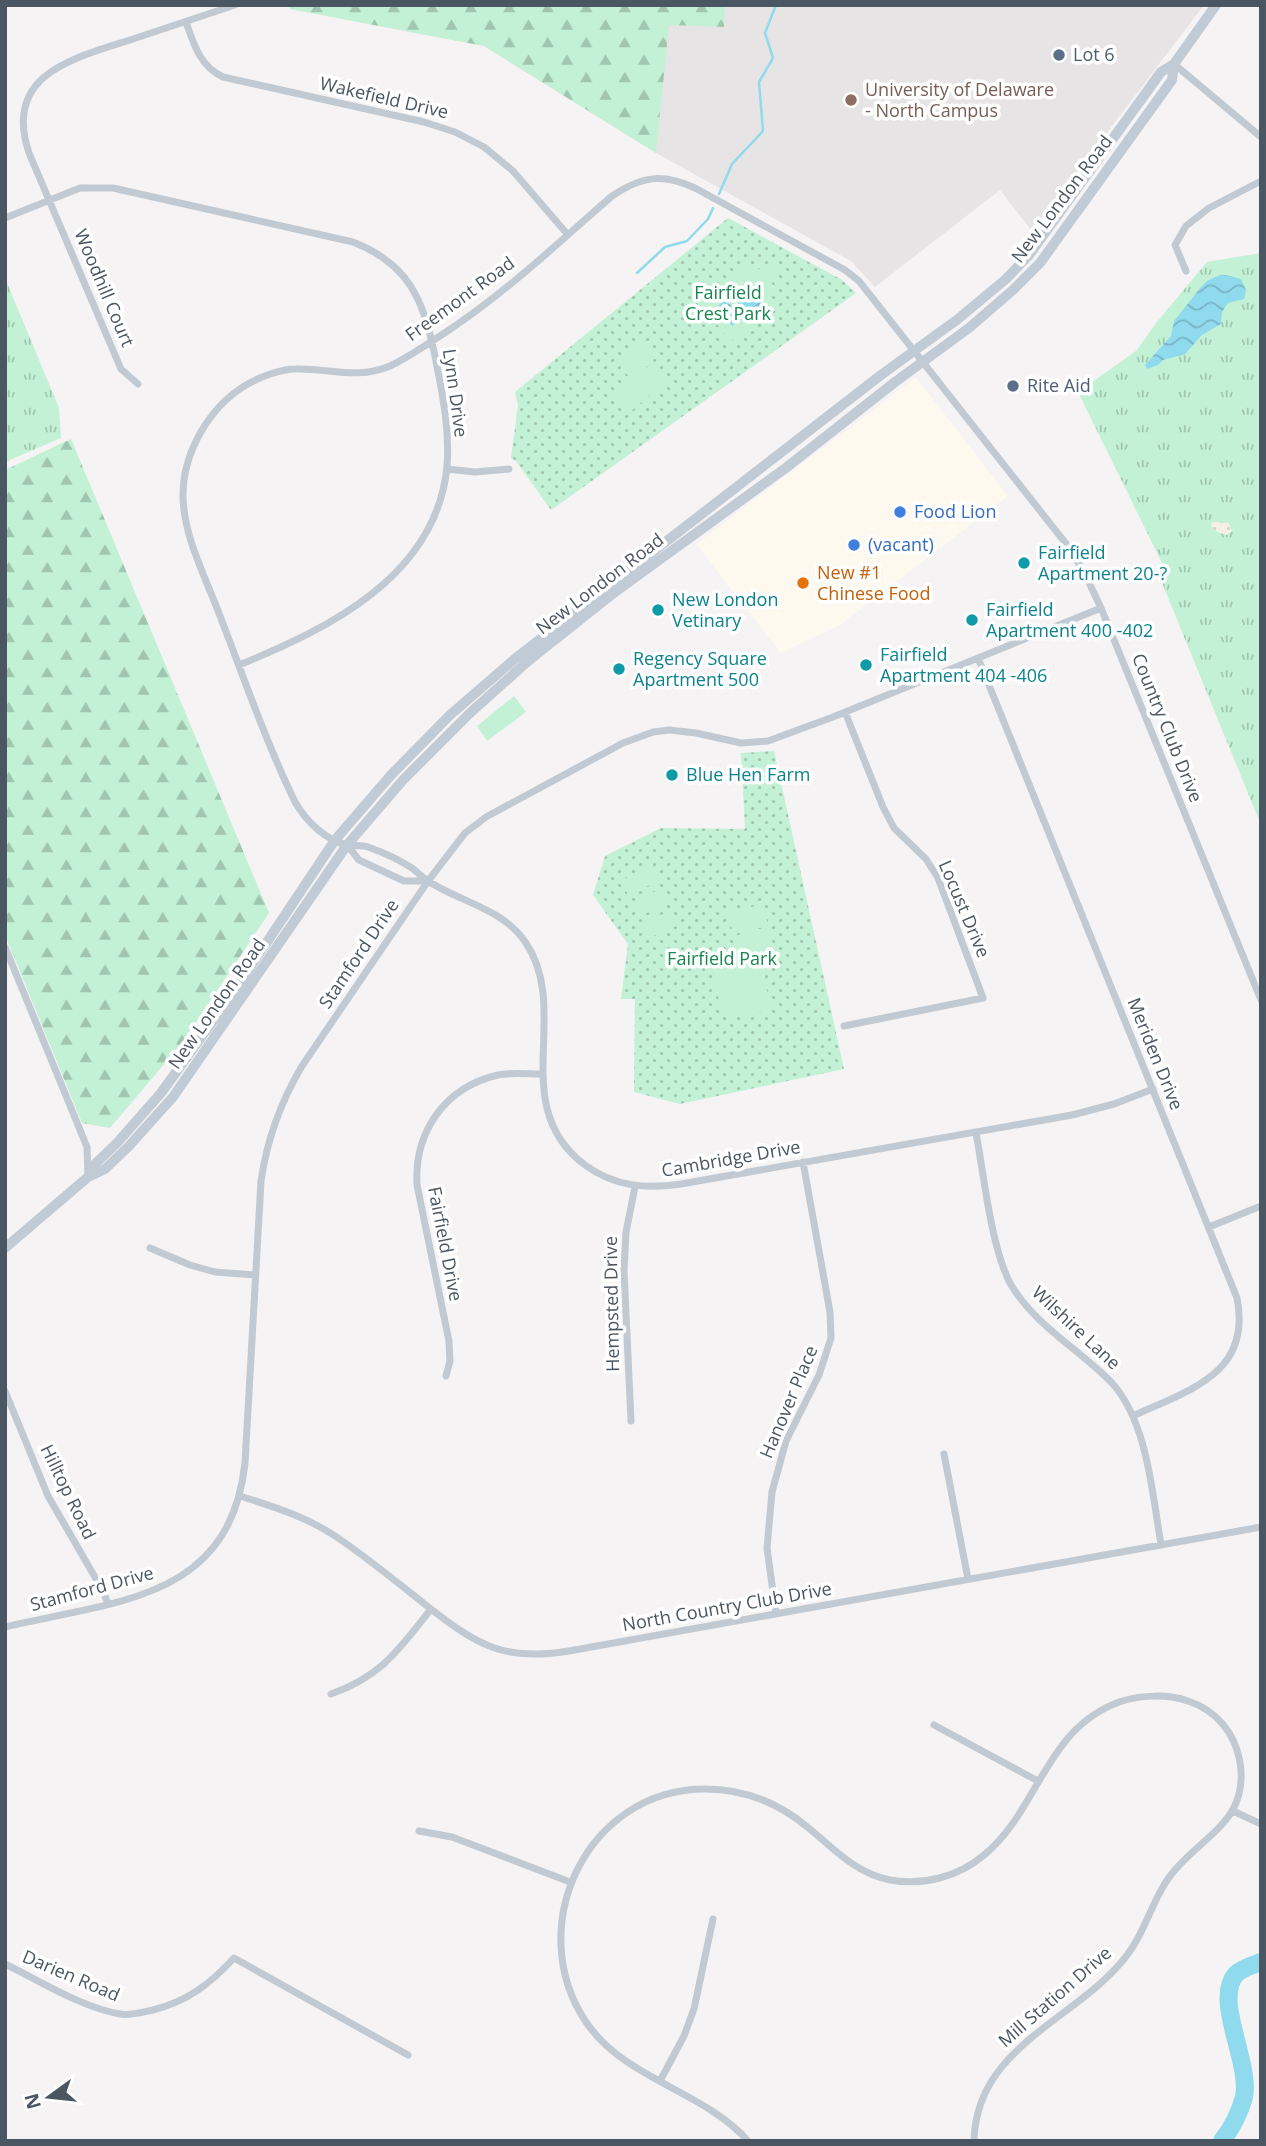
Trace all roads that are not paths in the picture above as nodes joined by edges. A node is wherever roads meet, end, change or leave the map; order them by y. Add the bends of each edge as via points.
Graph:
1 (235, 5) edge
2 (1216, 5) edge
3 (186, 22) junction
4 (1174, 64) junction
5 (1261, 137) edge
6 (1261, 181) edge
7 (49, 199) junction
8 (5, 218) edge
9 (568, 235) junction
10 (1186, 271) dead end
11 (432, 341) junction
12 (915, 350) junction
13 (924, 361) junction
14 (138, 384) dead end
15 (447, 469) junction
16 (509, 469) dead end
17 (1101, 608) junction
18 (978, 658) junction
19 (239, 666) junction
20 (845, 712) junction
21 (335, 840) junction
22 (348, 845) junction
23 (428, 881) junction
24 (5, 947) edge
25 (1261, 1000) edge
26 (844, 1026) dead end
27 (542, 1073) junction
28 (1153, 1089) junction
29 (976, 1133) junction
30 (803, 1162) junction
31 (88, 1177) junction
32 (635, 1187) junction
33 (1261, 1206) edge
34 (1209, 1227) junction
35 (5, 1248) edge
36 (150, 1248) dead end
37 (255, 1275) junction
38 (446, 1377) dead end
39 (5, 1391) edge
40 (1133, 1416) junction
41 (631, 1421) dead end
42 (944, 1454) dead end
43 (240, 1496) junction
44 (1261, 1527) edge
45 (1161, 1544) junction
46 (968, 1579) junction
47 (108, 1604) junction
48 (431, 1609) junction
49 (776, 1614) junction
50 (5, 1627) edge
51 (331, 1694) dead end
52 (934, 1725) dead end
53 (1038, 1780) junction
54 (1233, 1811) junction
55 (1261, 1824) edge
56 (419, 1831) dead end
57 (570, 1882) junction
58 (713, 1919) dead end
59 (5, 1964) edge
60 (408, 2055) dead end
61 (660, 2081) junction
62 (748, 2141) edge
63 (974, 2141) edge

1 - 3 street, Woodhill Court
2 - 4 main road, New London Road
3 - 7 street, Woodhill Court via 64,62 33,90 24,110 23,131
3 - 9 street, Wakefield Drive via 202,61 223,77 424,122 471,139 513,171
4 - 5 street
4 - 12 main road, New London Road via 1161,72 1029,255 1006,279
4 - 13 main road, New London Road via 1172,80 1040,263 969,328
6 - 10 street via 1209,208 1186,226 1175,245
7 - 8 street, Lynn Drive
7 - 11 street, Lynn Drive via 80,188 113,188 353,242 380,254 402,274 423,309
7 - 14 street, Woodhill Court via 121,369
9 - 11 street, Freemont Road via 502,291
9 - 12 street, Freemont Road via 634,183 655,178 678,181 852,274
11 - 15 street, Lynn Drive via 447,423
11 - 19 street, Freemont Road via 374,371 348,374 295,369 257,379 224,403 202,430 185,469 183,507
12 - 13 street, Country Club Drive
12 - 21 main road, New London Road via 467,699 391,775
13 - 17 street, Country Club Drive via 1055,529
13 - 22 main road, New London Road via 528,661 413,770
15 - 16 street
15 - 19 street, Lynn Drive via 429,526 396,572 340,618
17 - 18 street, Stamford Drive
17 - 25 street, Country Club Drive
18 - 20 street, Stamford Drive
18 - 28 street, Meriden Drive
19 - 21 street, Freemont Road via 295,802 308,820
20 - 23 street, Stamford Drive via 768,741 741,743 682,730 653,732 623,743 474,824
20 - 26 street, Locust Drive via 894,828 938,878 983,998
21 - 22 street, Cambridge Drive
21 - 31 main road, New London Road via 162,1093
22 - 23 street, Cambridge Drive via 367,847
22 - 23 street, Cambridge Drive via 359,860 404,881
22 - 31 main road, New London Road via 173,1097 105,1169
23 - 27 street, Cambridge Drive via 499,917 526,942 542,988
23 - 37 street, Stamford Drive via 285,1096 264,1160
24 - 31 street via 87,1147
27 - 32 street, Cambridge Drive via 546,1106 564,1144 595,1172
27 - 38 street, Fairfield Drive via 501,1074 465,1088 437,1113 420,1146 417,1185 449,1342
28 - 29 street, Cambridge Drive via 1090,1111
28 - 34 street, Meriden Drive
29 - 30 street, Cambridge Drive
29 - 40 street, Wilshire Lane via 998,1250 1009,1280 1028,1308 1114,1385
30 - 32 street, Cambridge Drive via 673,1185
30 - 49 street, Hanover Place via 831,1338 825,1361 786,1441 772,1492 767,1548
31 - 35 main road, New London Road
32 - 41 street, Hempsted Drive via 624,1270
33 - 34 street
34 - 40 street, Meriden Drive via 1237,1298 1240,1322 1235,1346 1208,1381
36 - 37 street via 215,1272
37 - 43 street, Stamford Drive
39 - 47 street, Hilltop Road via 48,1496
40 - 45 street, Wilshire Lane
42 - 46 street
43 - 47 street, Stamford Drive via 218,1541 186,1574 148,1594
43 - 48 street, North Country Club Drive via 324,1529
44 - 45 street, North Country Club Drive
45 - 46 street, North Country Club Drive
46 - 49 street, North Country Club Drive
47 - 50 street, Stamford Drive
48 - 49 street, North Country Club Drive via 479,1643 531,1655
48 - 51 street via 382,1667
52 - 53 street
53 - 54 street, Mill Station Drive via 1066,1738 1095,1714 1133,1698 1179,1698 1211,1713 1234,1743 1241,1780
53 - 57 street, Mill Station Drive via 992,1848 943,1878 893,1881 869,1873 844,1860 785,1811 750,1795 710,1789 661,1796 624,1816 594,1843
54 - 55 street
54 - 63 street, Mill Station Drive via 1166,1881 1124,1959 994,2075 976,2115
56 - 57 street via 453,1837
57 - 61 street, Mill Station Drive via 560,1938 571,1994 585,2021 605,2044
58 - 61 street via 694,2010
59 - 60 street, Darien Road via 95,2007 123,2015 170,2006 190,1997 234,1958
61 - 62 street, Mill Station Drive via 720,2116

